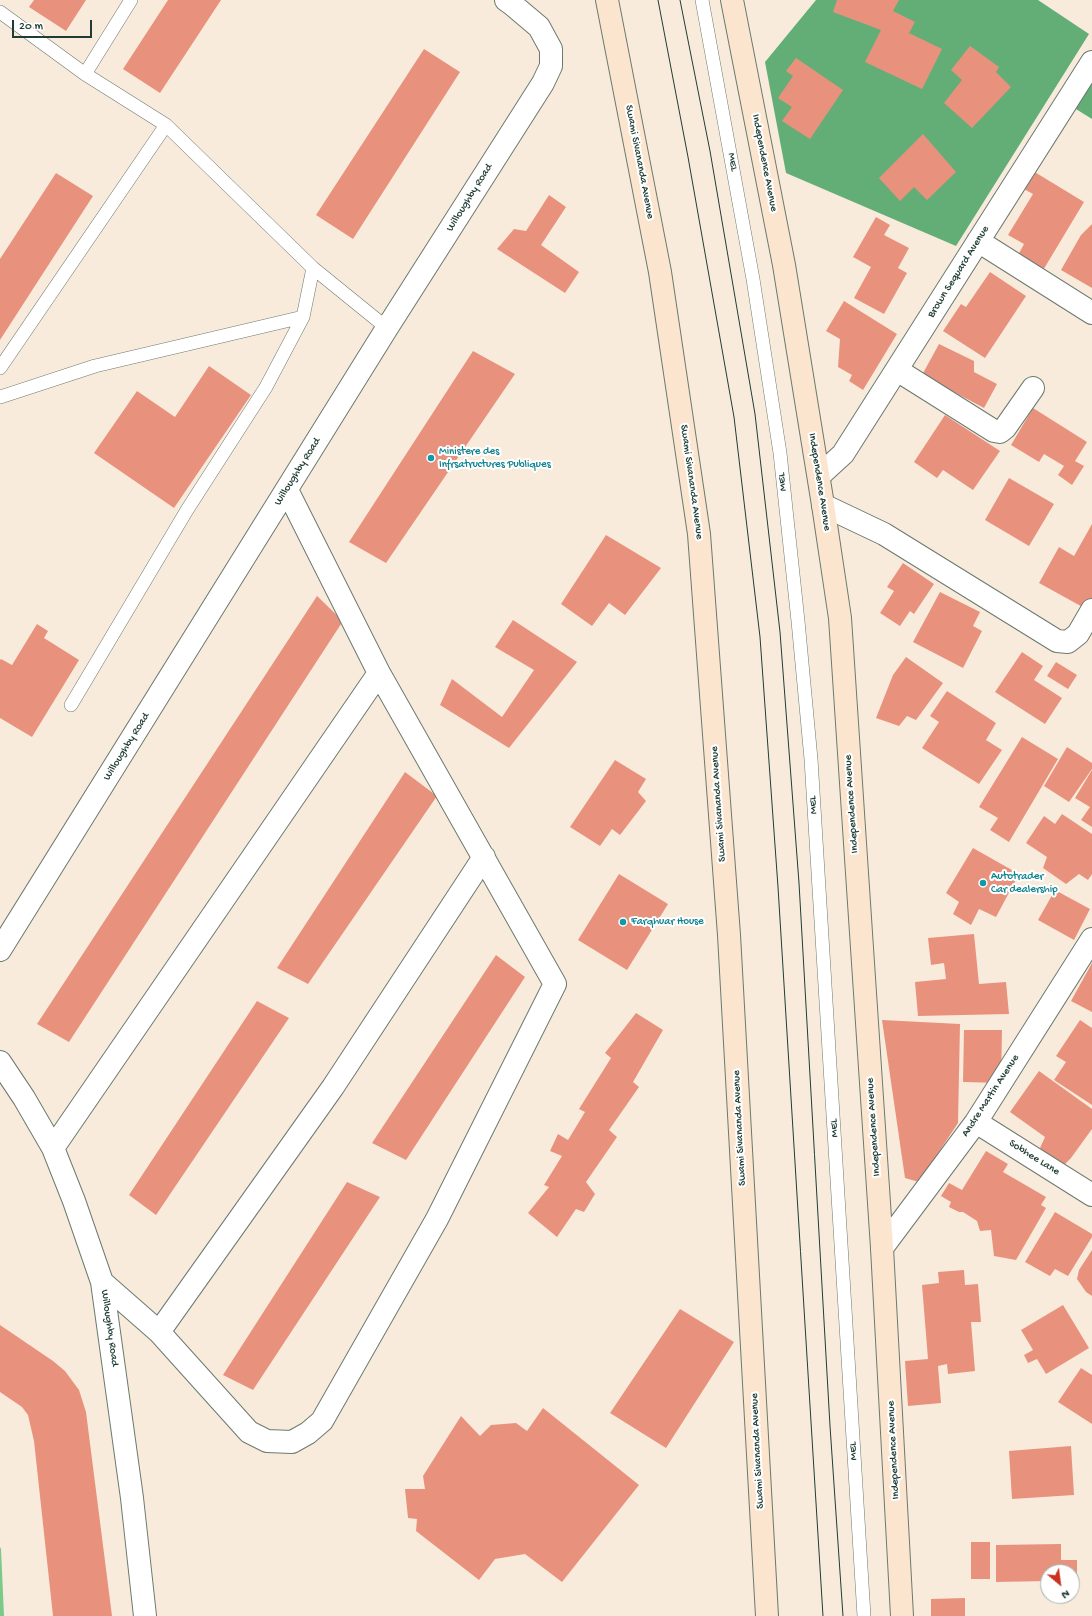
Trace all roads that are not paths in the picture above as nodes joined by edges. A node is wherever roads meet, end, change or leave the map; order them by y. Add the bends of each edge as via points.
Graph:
1 (131, 0) edge
2 (506, 0) edge
3 (607, 0) edge
4 (702, 0) edge
5 (732, 0) edge
6 (0, 12) edge
7 (1092, 62) edge
8 (85, 74) junction
9 (166, 125) junction
10 (978, 241) junction
11 (313, 268) junction
12 (1092, 313) edge
13 (303, 317) junction
14 (387, 328) junction
15 (0, 368) edge
16 (897, 370) junction
17 (1033, 388) dead end
18 (0, 397) edge
19 (819, 476) junction
20 (287, 490) junction
21 (823, 505) junction
22 (1092, 610) edge
23 (379, 673) junction
24 (72, 705) dead end
25 (484, 857) junction
26 (1092, 939) edge
27 (0, 950) edge
28 (0, 1062) edge
29 (0, 1072) edge
30 (24, 1098) junction
31 (976, 1122) junction
32 (53, 1148) junction
33 (1092, 1195) edge
34 (882, 1248) junction
35 (102, 1282) junction
36 (159, 1332) junction
37 (145, 1616) edge
38 (767, 1616) edge
39 (864, 1616) edge
40 (902, 1616) edge

1 - 8 lane
2 - 14 street, Willoughby Road via 538,28 551,49 552,66
3 - 38 street, Swami Sivananda Avenue via 660,272 699,534 729,935
4 - 39 lane, MEL via 754,286 780,453 799,629 812,759
5 - 19 street, Independence Avenue via 784,265
6 - 8 lane
7 - 10 street, Brown Sequard Avenue
8 - 9 lane
9 - 11 lane
9 - 15 lane
10 - 12 street
10 - 16 street, Brown Sequard Avenue
11 - 13 lane
11 - 14 lane
13 - 18 lane via 95,366
13 - 24 lane via 266,387 187,510
14 - 20 street, Willoughby Road
16 - 17 street via 994,431 1000,432
16 - 19 street, Brown Sequard Avenue via 843,454
19 - 21 street, Independence Avenue
20 - 23 street
20 - 27 street, Willoughby Road
21 - 22 street via 884,534 1057,640 1068,642 1078,634
21 - 34 street, Independence Avenue via 840,618
23 - 25 street
23 - 32 street
25 - 36 street via 333,1087
25 - 36 street via 555,984 437,1219 322,1421 292,1442 268,1441 249,1432
26 - 31 street, Andre Martin Avenue
28 - 30 street, Willoughby Road
29 - 30 street
30 - 32 street, Willoughby Road
31 - 33 street, Sobhee Lane
31 - 34 street, Andre Martin Avenue
32 - 35 street, Willoughby Road
34 - 40 street, Independence Avenue
35 - 36 street
35 - 37 street, Willoughby Road via 132,1498

